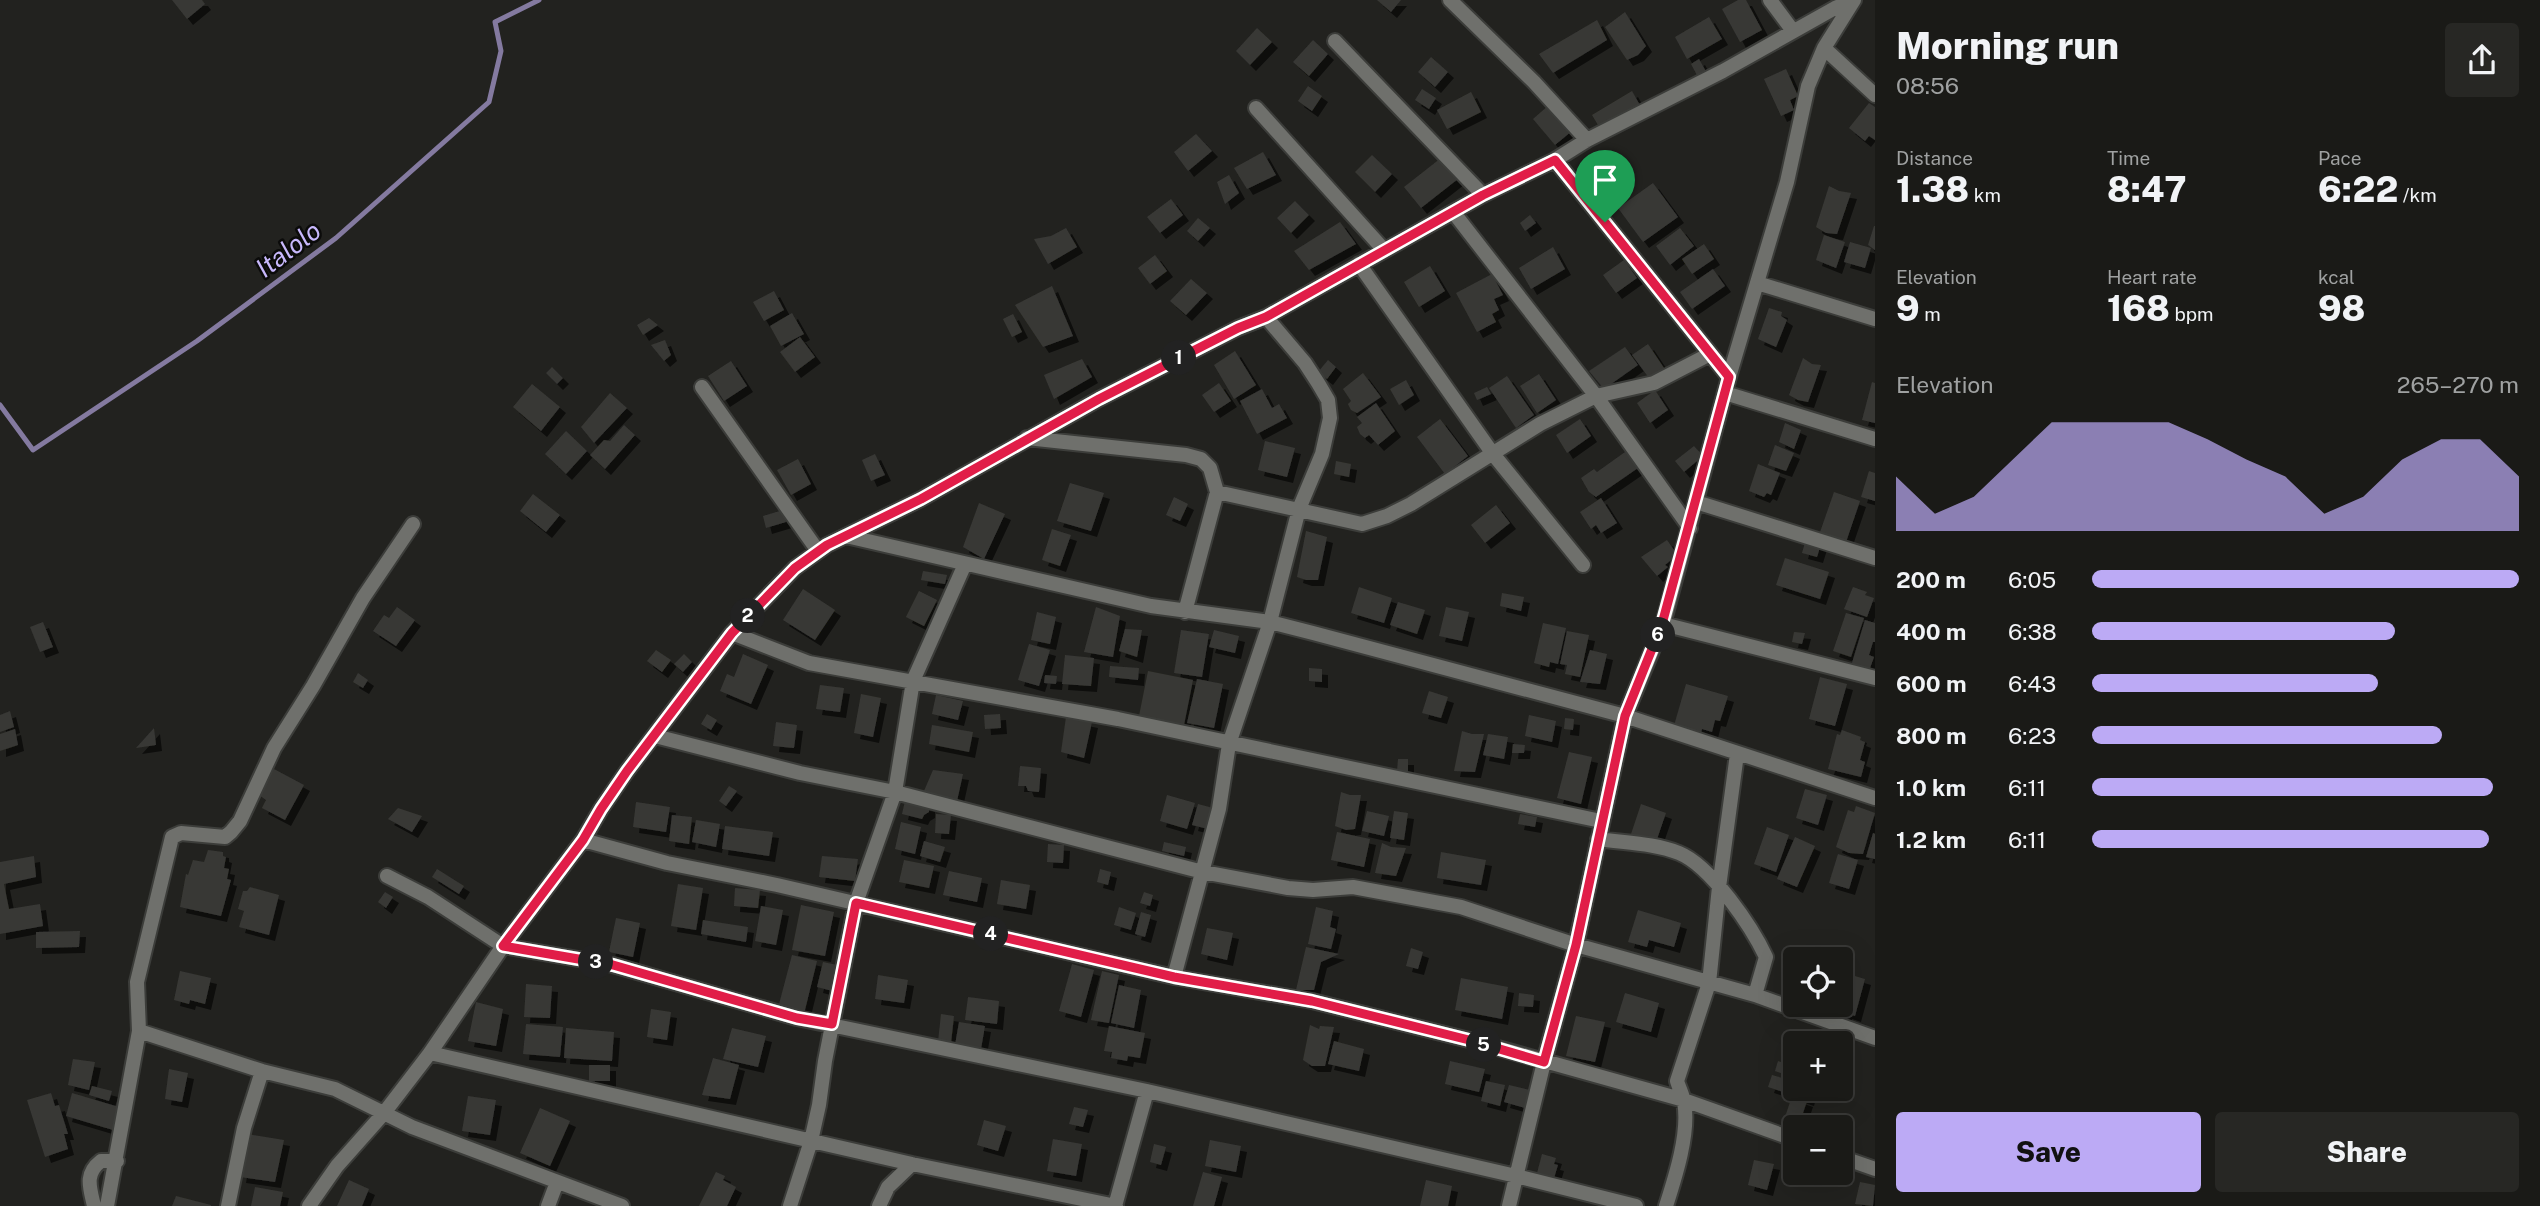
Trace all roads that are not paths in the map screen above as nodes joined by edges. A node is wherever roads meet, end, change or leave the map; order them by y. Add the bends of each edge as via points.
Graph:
1 (1450, 0) edge
2 (1770, 0) edge
3 (1854, 0) edge
4 (1835, 4) edge
5 (1793, 32) junction
6 (1335, 41) dead end
7 (1824, 48) junction
8 (1875, 95) edge
9 (1256, 108) dead end
10 (1587, 140) junction
11 (1555, 160) junction
12 (1483, 195) junction
13 (1454, 213) junction
14 (1384, 250) junction
15 (1359, 264) junction
16 (1757, 283) junction
17 (1266, 317) junction
18 (1875, 320) edge
19 (1710, 354) junction
20 (1729, 377) junction
21 (702, 387) dead end
22 (1725, 393) junction
23 (1596, 396) junction
24 (1027, 438) junction
25 (1875, 439) edge
26 (1493, 454) junction
27 (1217, 492) junction
28 (1696, 502) junction
29 (1299, 509) junction
30 (413, 524) dead end
31 (1690, 528) junction
32 (846, 536) junction
33 (818, 551) junction
34 (1875, 558) edge
35 (965, 564) junction
36 (1583, 565) dead end
37 (1185, 612) junction
38 (1270, 622) junction
39 (1662, 624) junction
40 (732, 633) junction
41 (1875, 678) edge
42 (913, 681) junction
43 (1625, 716) junction
44 (655, 736) junction
45 (1229, 744) junction
46 (1737, 754) junction
47 (895, 792) junction
48 (1875, 798) edge
49 (1601, 821) junction
50 (1598, 839) junction
51 (583, 840) junction
52 (1203, 872) junction
53 (387, 876) dead end
54 (1719, 887) junction
55 (856, 903) junction
56 (1576, 945) junction
57 (503, 946) junction
58 (1174, 977) junction
59 (1709, 983) junction
60 (1755, 995) junction
61 (832, 1024) junction
62 (139, 1031) junction
63 (1875, 1038) edge
64 (430, 1053) junction
65 (1544, 1062) junction
66 (262, 1071) junction
67 (1147, 1091) junction
68 (1684, 1100) junction
69 (383, 1113) junction
70 (1783, 1135) edge
71 (811, 1141) junction
72 (117, 1161) junction
73 (1853, 1161) edge
74 (912, 1164) junction
75 (1875, 1169) edge
76 (1516, 1176) junction
77 (557, 1182) junction
78 (94, 1206) edge
79 (107, 1206) edge
80 (228, 1206) edge
81 (309, 1206) edge
82 (548, 1206) edge
83 (622, 1206) edge
84 (790, 1206) edge
85 (879, 1206) edge
86 (1116, 1206) edge
87 (1509, 1206) edge
88 (1636, 1206) edge
89 (1665, 1206) edge

1 - 10 street
2 - 5 street
3 - 4 street
3 - 7 street
4 - 5 street
5 - 10 street
6 - 12 street
7 - 8 street
7 - 16 street via 1808,86 1787,182
9 - 14 street
10 - 11 street
11 - 12 street
11 - 19 street
12 - 13 street
13 - 14 street
13 - 23 street
14 - 15 street
15 - 17 street
15 - 26 street
16 - 18 street
16 - 20 street
17 - 24 street
17 - 29 street via 1305,363 1328,400 1330,418 1322,454
19 - 20 street
19 - 23 street via 1654,383
20 - 22 street
21 - 33 street
22 - 25 street
22 - 28 street
23 - 26 street
23 - 31 street
24 - 27 street via 1201,459 1210,468
24 - 32 street
26 - 29 street via 1411,504 1362,524
26 - 36 street
27 - 29 street
27 - 37 street
28 - 31 street
28 - 34 street
29 - 38 street
30 - 62 street via 274,748 240,821 225,836 181,833 172,838 137,982
31 - 39 street
32 - 33 street
32 - 35 street
33 - 40 street via 795,568
35 - 37 street
35 - 42 street
37 - 38 street
38 - 43 street
38 - 45 street
39 - 41 street
39 - 43 street
40 - 42 street via 809,663
40 - 44 street
42 - 45 street
42 - 47 street
43 - 46 street
43 - 49 street
44 - 47 street via 800,774
44 - 51 street
45 - 49 street
45 - 52 street
46 - 48 street
46 - 54 street
47 - 52 street
47 - 55 street
49 - 50 street
50 - 54 street via 1681,854
50 - 56 street
51 - 55 street via 667,863
51 - 57 street
52 - 56 street via 1288,888 1353,887 1461,907
52 - 58 street
53 - 57 street
54 - 59 street
54 - 60 street via 1766,957
55 - 58 street
55 - 61 street
56 - 59 street
56 - 65 street
57 - 61 street via 613,965
57 - 64 street
58 - 65 street via 1312,1001
59 - 60 street
59 - 68 street via 1676,1081
60 - 63 street
61 - 67 street
61 - 71 street
62 - 66 street
62 - 72 street
64 - 69 street
64 - 71 street
65 - 68 street
65 - 76 street
66 - 69 street via 335,1089
66 - 80 street via 244,1128
67 - 76 street
67 - 86 street
68 - 70 street
68 - 89 street via 1686,1120
69 - 77 street
69 - 81 street
71 - 74 street
71 - 84 street
72 - 78 street via 101,1161 90,1174
72 - 79 street
73 - 75 street
74 - 85 street via 888,1186
74 - 86 street
76 - 87 street
76 - 88 street
77 - 82 street
77 - 83 street

